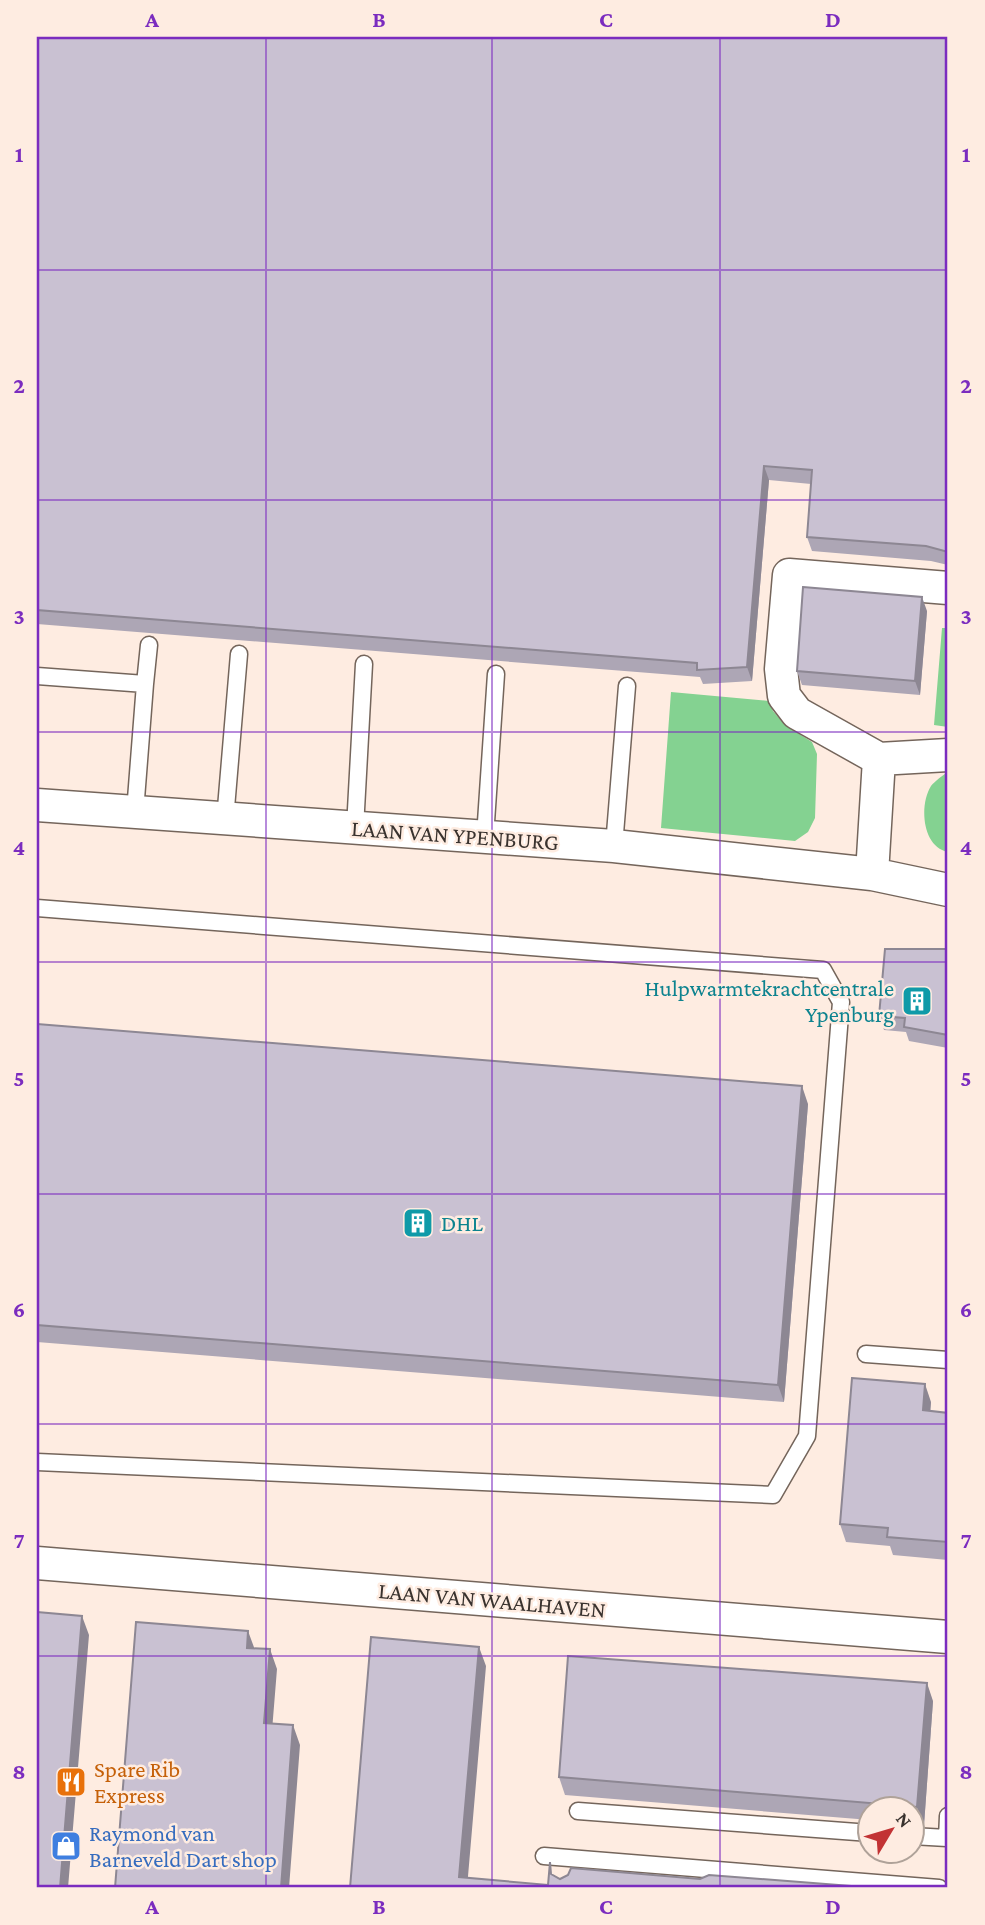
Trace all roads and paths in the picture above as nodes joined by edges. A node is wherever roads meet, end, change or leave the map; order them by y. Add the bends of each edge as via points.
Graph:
1 (948, 589) edge
2 (149, 645) dead end
3 (239, 654) dead end
4 (364, 664) dead end
5 (496, 674) dead end
6 (37, 676) edge
7 (145, 684) junction
8 (626, 686) dead end
9 (948, 755) edge
10 (879, 760) junction
11 (37, 805) edge
12 (135, 812) junction
13 (225, 820) junction
14 (355, 828) junction
15 (485, 837) junction
16 (614, 846) junction
17 (872, 874) junction
18 (948, 890) edge
19 (37, 908) edge
20 (866, 1354) dead end
21 (948, 1360) edge
22 (37, 1462) edge
23 (37, 1563) edge
24 (948, 1637) edge
25 (579, 1811) dead end
26 (948, 1816) edge
27 (856, 1832) edge
28 (926, 1837) edge
29 (544, 1856) dead end
30 (939, 1888) edge

1 - 10 street via 789,575 781,669 784,696 797,713
2 - 7 lane
3 - 13 lane
4 - 14 lane
5 - 15 lane
6 - 7 lane
7 - 12 lane
8 - 16 lane
9 - 10 street
10 - 17 street
11 - 12 street, LAAN VAN YPENBURG
12 - 13 street, LAAN VAN YPENBURG
13 - 14 street, LAAN VAN YPENBURG
14 - 15 street, LAAN VAN YPENBURG
15 - 16 street, LAAN VAN YPENBURG
16 - 17 street, LAAN VAN YPENBURG
17 - 18 street, LAAN VAN YPENBURG
19 - 22 lane via 823,970 841,1002 807,1436 773,1495
20 - 21 lane
23 - 24 street, LAAN VAN WAALHAVEN
25 - 27 lane
26 - 28 lane via 947,1838
29 - 30 lane

